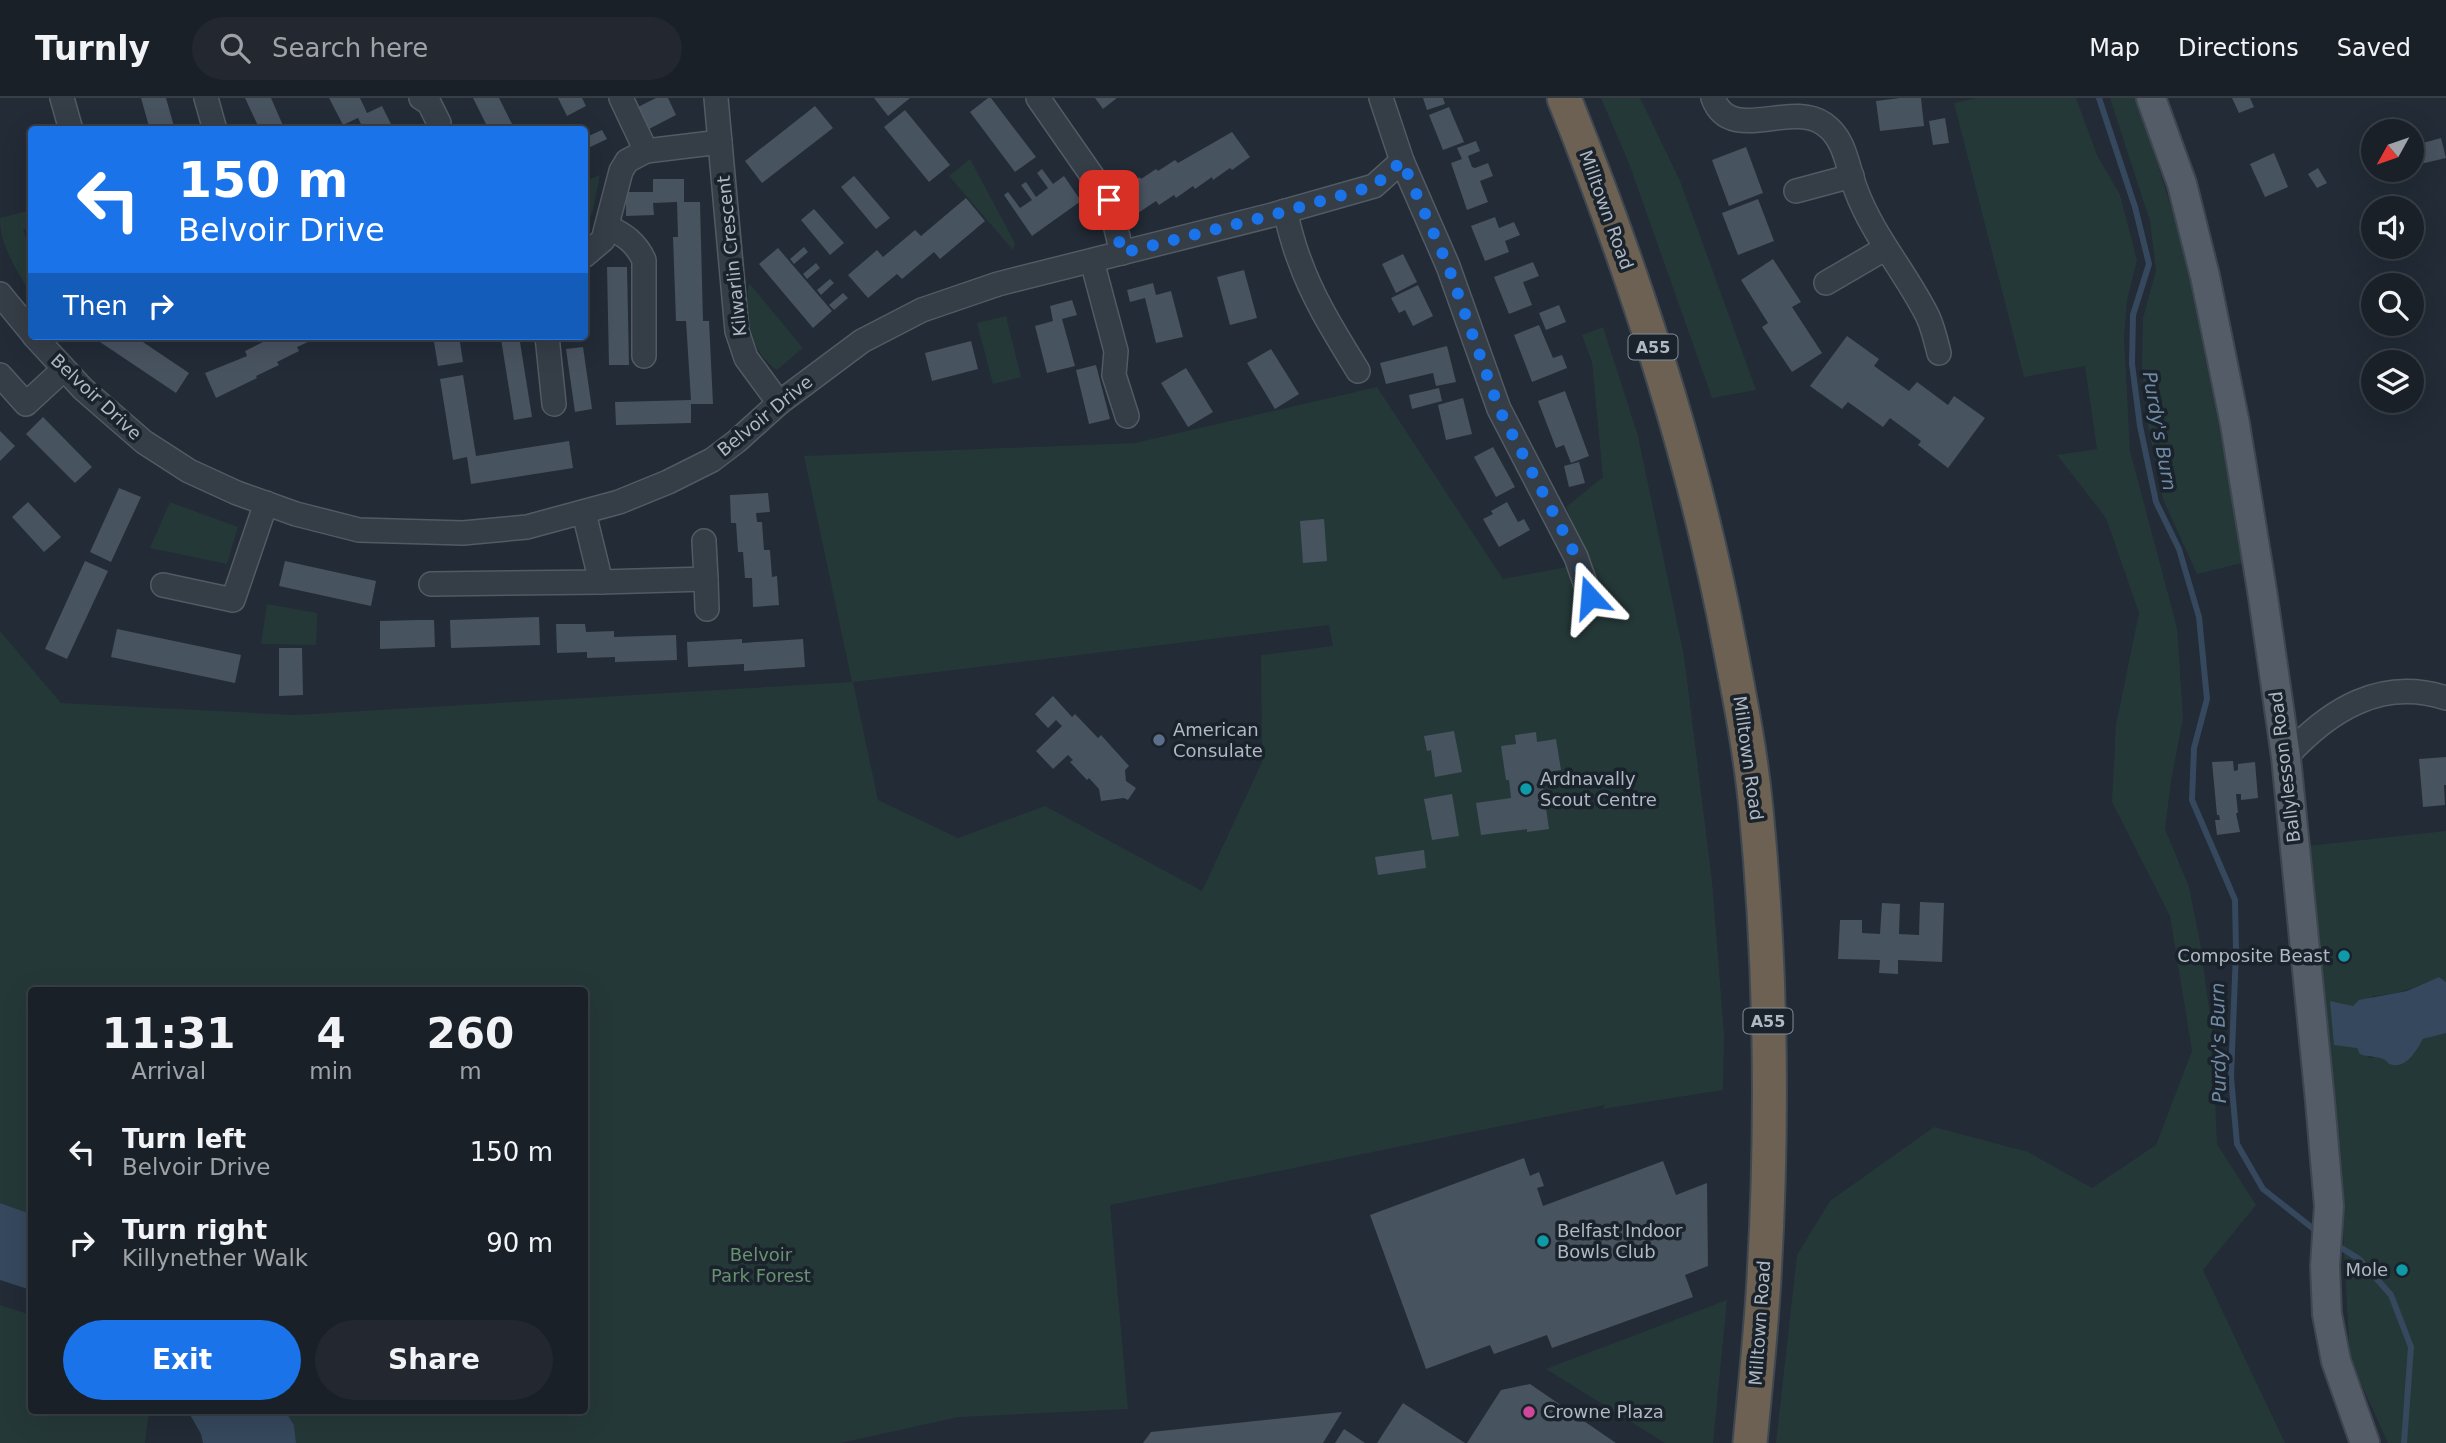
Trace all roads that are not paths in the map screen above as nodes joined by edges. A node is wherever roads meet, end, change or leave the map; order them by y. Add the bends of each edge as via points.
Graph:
1 (62, 98) edge
2 (206, 98) edge
3 (421, 98) edge
4 (621, 98) edge
5 (716, 98) edge
6 (1038, 98) edge
7 (1381, 98) edge
8 (1713, 98) edge
9 (2151, 98) edge
10 (1563, 102) edge
11 (439, 123) dead end
12 (70, 126) edge
13 (214, 126) edge
14 (720, 142) junction
15 (646, 151) junction
16 (1402, 161) junction
17 (1852, 176) junction
18 (1796, 191) dead end
19 (1285, 211) junction
20 (608, 227) junction
21 (1886, 248) junction
22 (588, 253) edge
23 (1122, 253) junction
24 (1092, 261) junction
25 (1826, 283) dead end
26 (0, 294) edge
27 (28, 329) edge
28 (38, 340) edge
29 (547, 340) edge
30 (1940, 353) dead end
31 (644, 356) dead end
32 (64, 369) junction
33 (1358, 371) dead end
34 (0, 375) edge
35 (779, 402) junction
36 (554, 404) dead end
37 (1127, 416) dead end
38 (266, 503) junction
39 (584, 513) junction
40 (704, 541) dead end
41 (706, 579) junction
42 (601, 582) junction
43 (431, 584) dead end
44 (163, 585) dead end
45 (1590, 597) dead end
46 (706, 609) dead end
47 (2446, 698) edge
48 (2286, 757) junction
49 (1750, 1443) edge
50 (2365, 1443) edge

1 - 12 street
2 - 13 street
3 - 11 street via 429,103
4 - 15 street
5 - 14 street, Kilwarlin Crescent
6 - 23 street via 1109,200
7 - 16 street
8 - 17 street via 1718,110 1745,122 1796,116 1823,122 1842,145
9 - 48 main road, Ballylesson Road via 2182,184 2230,397
10 - 49 highway, Milltown Road / A55 via 1640,303 1698,496 1739,690 1756,807 1768,1024 1768,1198
14 - 15 street
14 - 35 street, Kilwarlin Crescent via 737,331 746,358
15 - 20 street via 627,161 621,171
16 - 19 street, Belvoir Drive via 1374,186
16 - 45 street via 1448,266 1499,409 1576,556
17 - 18 street
17 - 21 street
19 - 23 street, Belvoir Drive
19 - 33 street via 1313,292
20 - 22 street via 603,240
20 - 31 street via 631,240 644,260
21 - 25 street
21 - 30 street via 1928,317
23 - 24 street, Belvoir Drive
24 - 35 street, Belvoir Drive via 922,310 862,341
24 - 37 street via 1116,351 1114,375
26 - 27 street, Belvoir Drive
28 - 32 street, Belvoir Drive
29 - 36 street
32 - 34 street via 26,404
32 - 38 street, Belvoir Drive via 144,442 189,471
35 - 39 street, Belvoir Drive via 712,460 644,492
38 - 39 street, Belvoir Drive via 359,530 401,532 527,527
38 - 44 street via 233,600
39 - 42 street
40 - 41 street
41 - 42 street
41 - 46 street
42 - 43 street
47 - 48 street via 2402,690 2370,696 2339,711
48 - 50 main road, Ballylesson Road via 2329,1206 2326,1314 2336,1361

